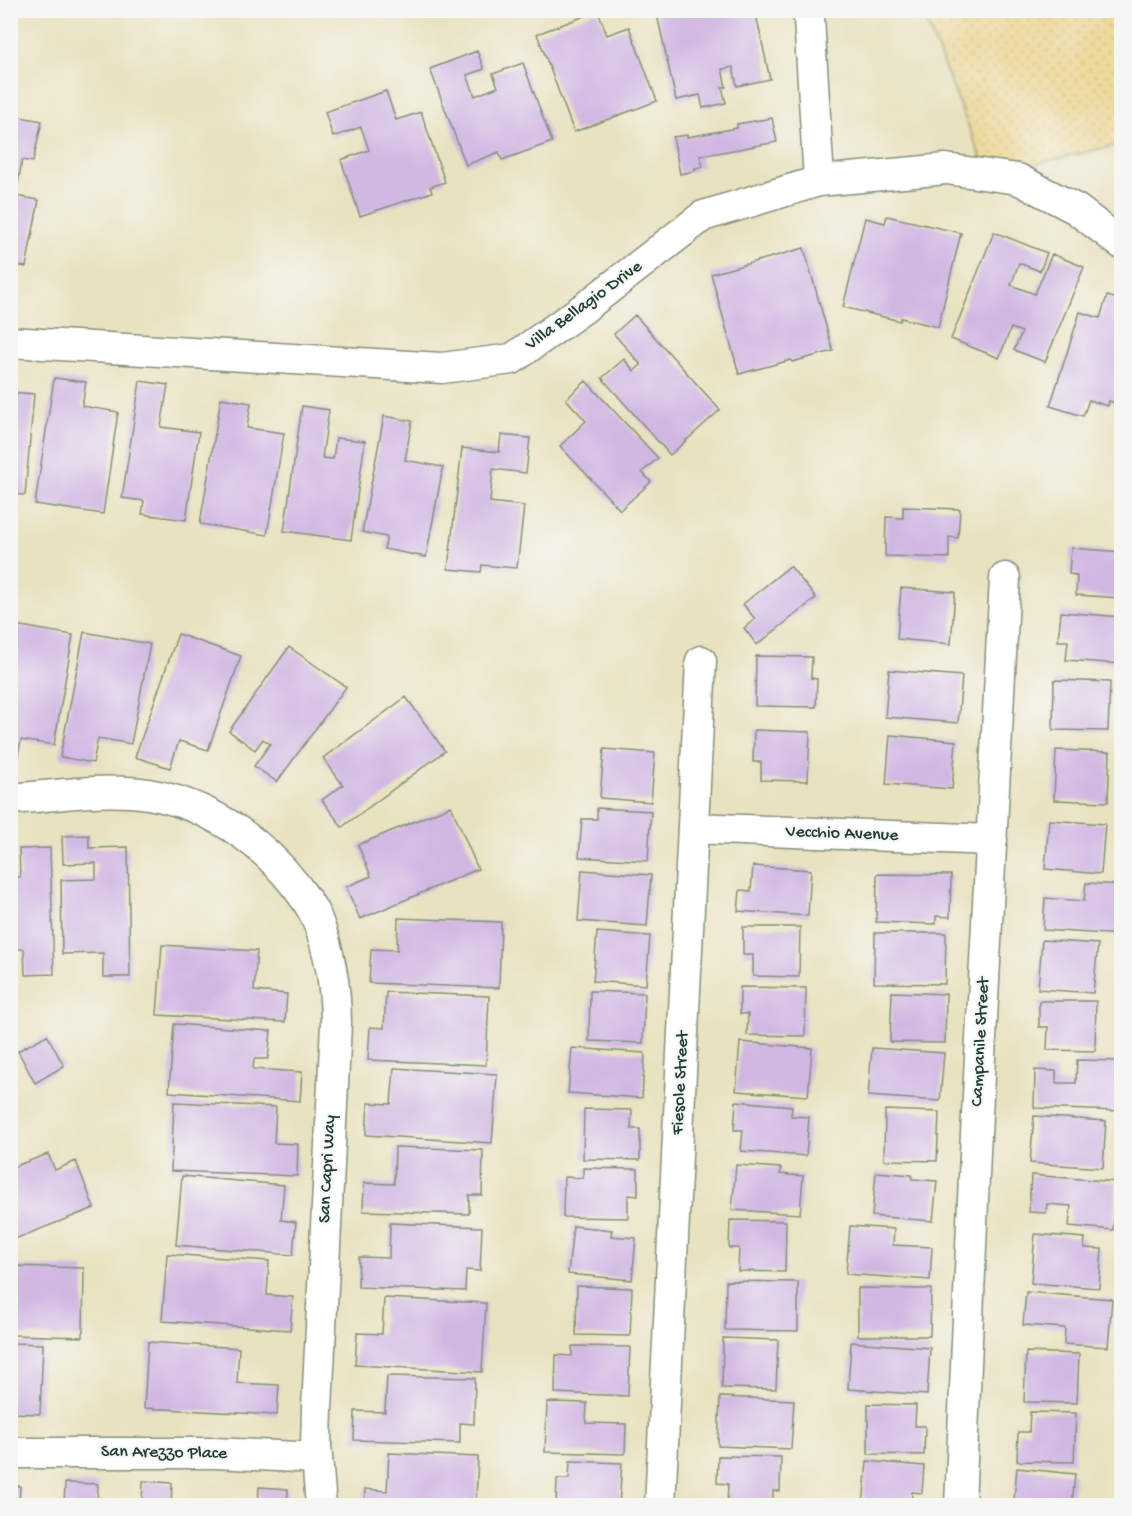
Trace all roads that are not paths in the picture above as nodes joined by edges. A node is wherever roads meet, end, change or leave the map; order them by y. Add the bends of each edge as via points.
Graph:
1 (806, 10) edge
2 (819, 181) junction
3 (1122, 244) edge
4 (10, 342) edge
5 (1005, 578) dead end
6 (701, 661) dead end
7 (10, 799) edge
8 (693, 828) junction
9 (992, 840) junction
10 (10, 1453) edge
11 (317, 1458) junction
12 (321, 1506) edge
13 (660, 1506) edge
14 (960, 1506) edge

1 - 2 street
2 - 3 street, Villa Bellagio Drive via 946,169 1018,178 1076,209
2 - 4 street, Villa Bellagio Drive via 703,216 512,359 442,368
5 - 9 street, Campanile Street
6 - 8 street, Fiesole Street
7 - 11 street, San Capri Way via 106,792 147,794 181,802 246,836 285,873 315,914 332,965 336,995
8 - 9 street, Vecchio Avenue
8 - 13 street, Fiesole Street
9 - 14 street, Campanile Street
10 - 11 street, San Arezzo Place via 214,1453
11 - 12 street, San Capri Way

